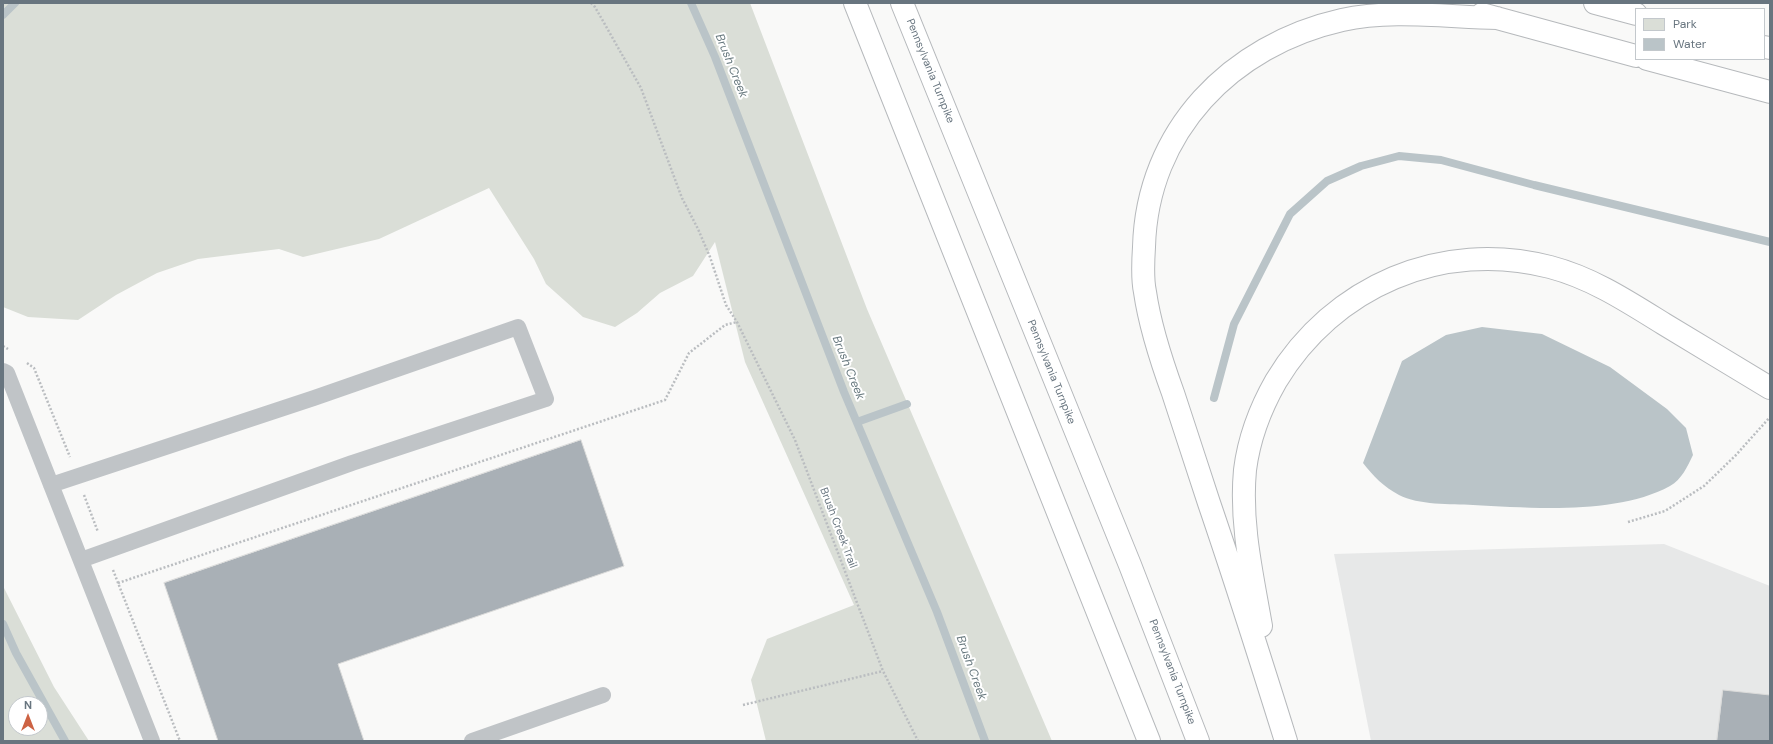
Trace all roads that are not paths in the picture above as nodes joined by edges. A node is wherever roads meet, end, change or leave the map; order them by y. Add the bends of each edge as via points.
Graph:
1 (855, 3) edge
2 (902, 3) edge
3 (1444, 3) edge
4 (1595, 3) edge
5 (1635, 14) edge
6 (1496, 18) junction
7 (1635, 56) edge
8 (1651, 60) edge
9 (1770, 92) edge
10 (3, 371) edge
11 (1770, 388) edge
12 (51, 485) junction
13 (81, 560) junction
14 (603, 695) dead end
15 (1275, 706) junction
16 (152, 741) edge
17 (472, 741) edge
18 (1149, 741) edge
19 (1198, 741) edge
20 (1286, 741) edge

1 - 18 highway
2 - 19 highway, Pennsylvania Turnpike via 1130,565
3 - 6 highway
4 - 5 highway
6 - 7 highway
6 - 15 highway via 1384,16 1344,20 1309,29 1275,44 1221,80 1199,102 1179,130 1160,166 1150,198 1144,232 1144,290 1149,316 1155,342
8 - 9 highway
10 - 12 lane via 7,373
11 - 15 highway via 1618,295 1574,274 1548,267 1499,259 1448,262 1399,275 1352,300 1312,334 1295,353 1268,396 1257,418 1250,442 1245,475 1244,521
12 - 13 lane
12 - 13 lane via 518,327 546,399 352,462
13 - 16 lane
14 - 17 lane
15 - 20 highway

